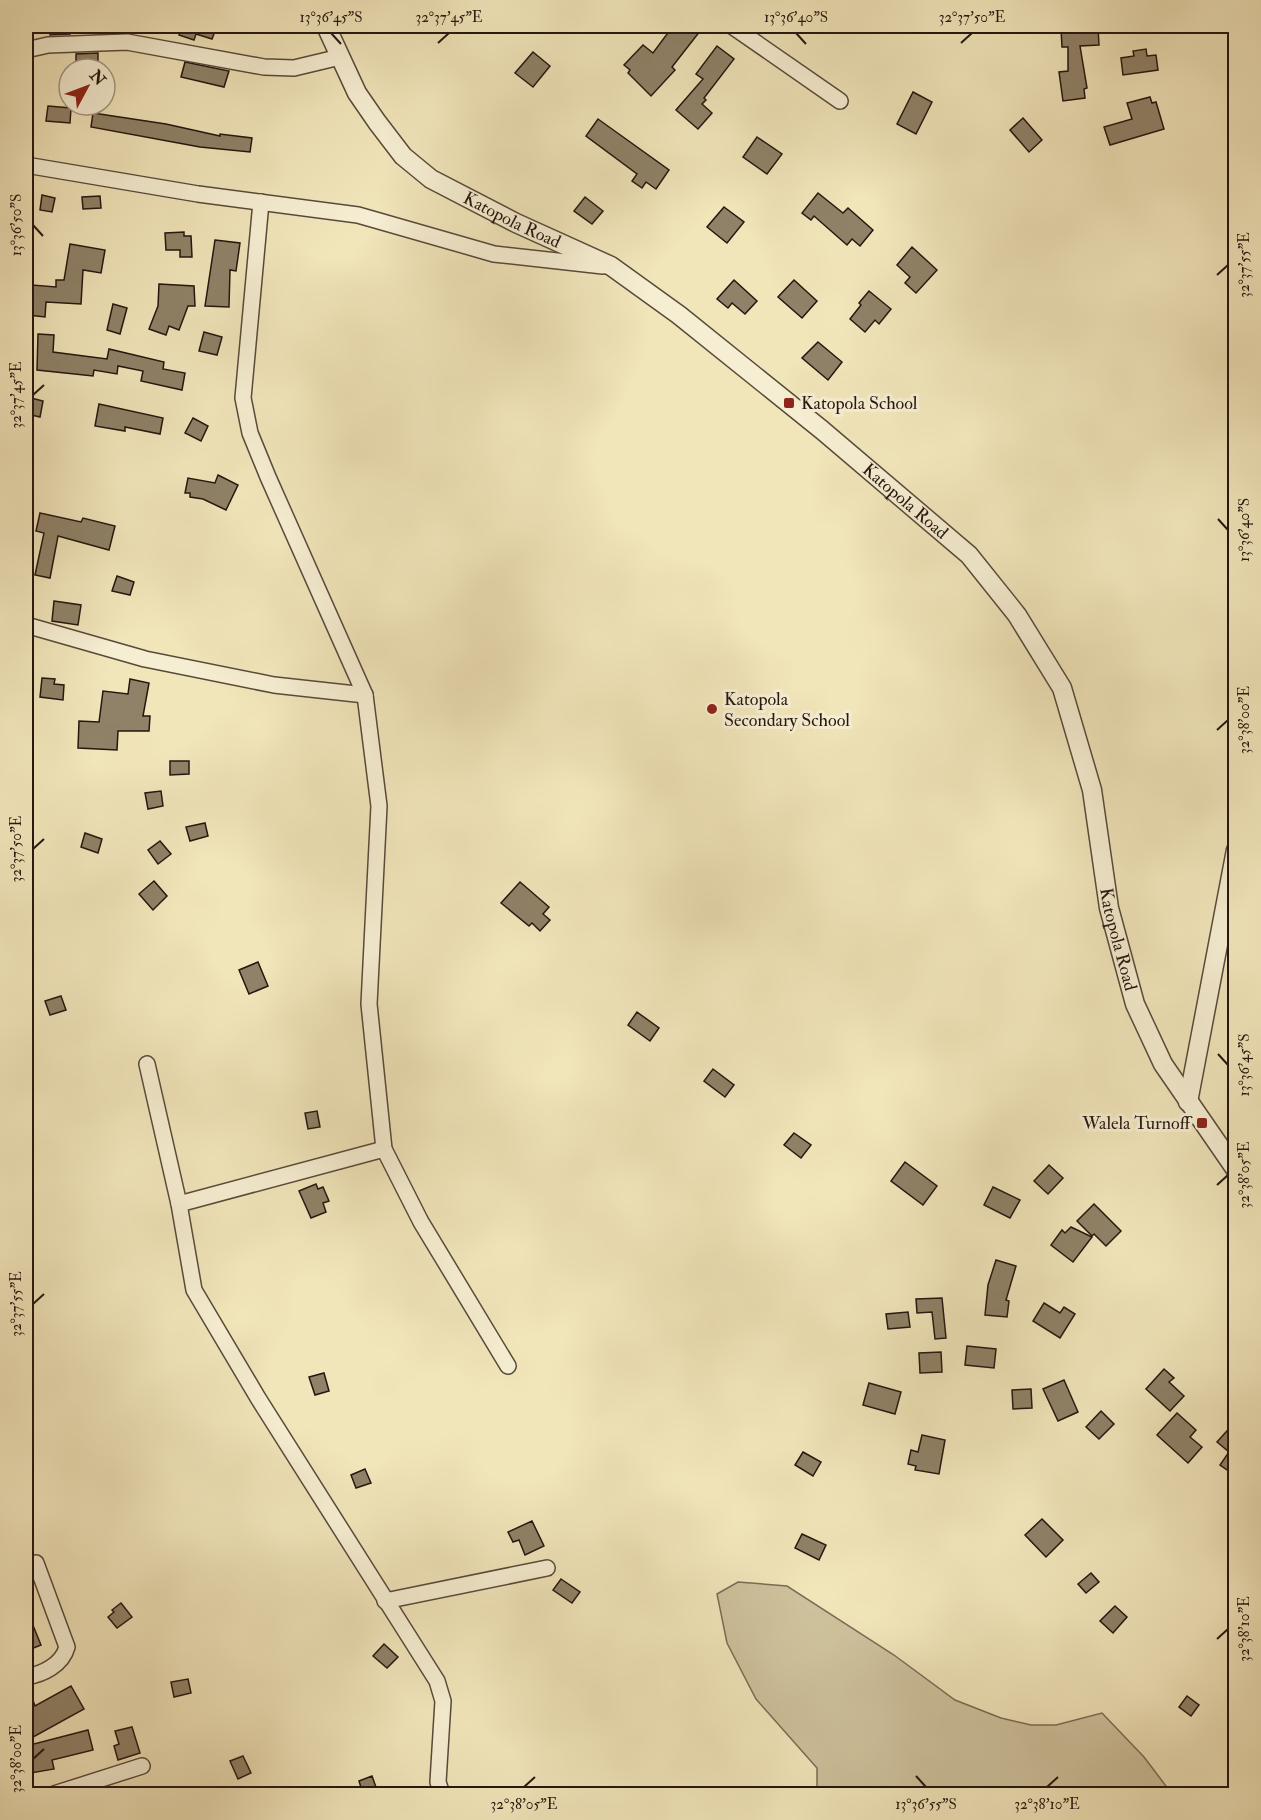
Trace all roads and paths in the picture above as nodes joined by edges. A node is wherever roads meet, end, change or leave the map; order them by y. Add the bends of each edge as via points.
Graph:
1 (326, 26) edge
2 (732, 26) edge
3 (26, 50) edge
4 (340, 57) junction
5 (840, 101) dead end
6 (26, 165) edge
7 (261, 202) junction
8 (611, 266) junction
9 (26, 625) edge
10 (365, 695) junction
11 (1236, 850) edge
12 (147, 1064) dead end
13 (1188, 1102) junction
14 (384, 1149) junction
15 (1236, 1170) edge
16 (179, 1204) junction
17 (508, 1366) dead end
18 (36, 1563) dead end
19 (547, 1568) dead end
20 (385, 1601) junction
21 (26, 1677) edge
22 (142, 1766) dead end
23 (54, 1794) edge
24 (442, 1794) edge

1 - 4 street, Katopola Road
2 - 5 street
3 - 4 street via 48,45 127,42 264,67 294,68
4 - 8 street, Katopola Road via 357,93 377,122 403,156 431,179
6 - 7 street
7 - 8 street via 358,215 494,254
7 - 10 street via 245,410 268,477
8 - 13 street, Katopola Road via 679,315 822,430 969,555 1017,615 1062,688 1092,790 1108,908 1135,1004 1163,1064
9 - 10 street via 156,661 274,685
10 - 14 street via 379,806 369,1004
11 - 13 street
12 - 16 street
13 - 15 street, Katopola Road
14 - 16 street
14 - 17 street via 421,1222
16 - 20 street via 194,1290
18 - 21 street via 67,1647 60,1662
19 - 20 street
20 - 24 street via 437,1682 443,1701 438,1782
22 - 23 street

